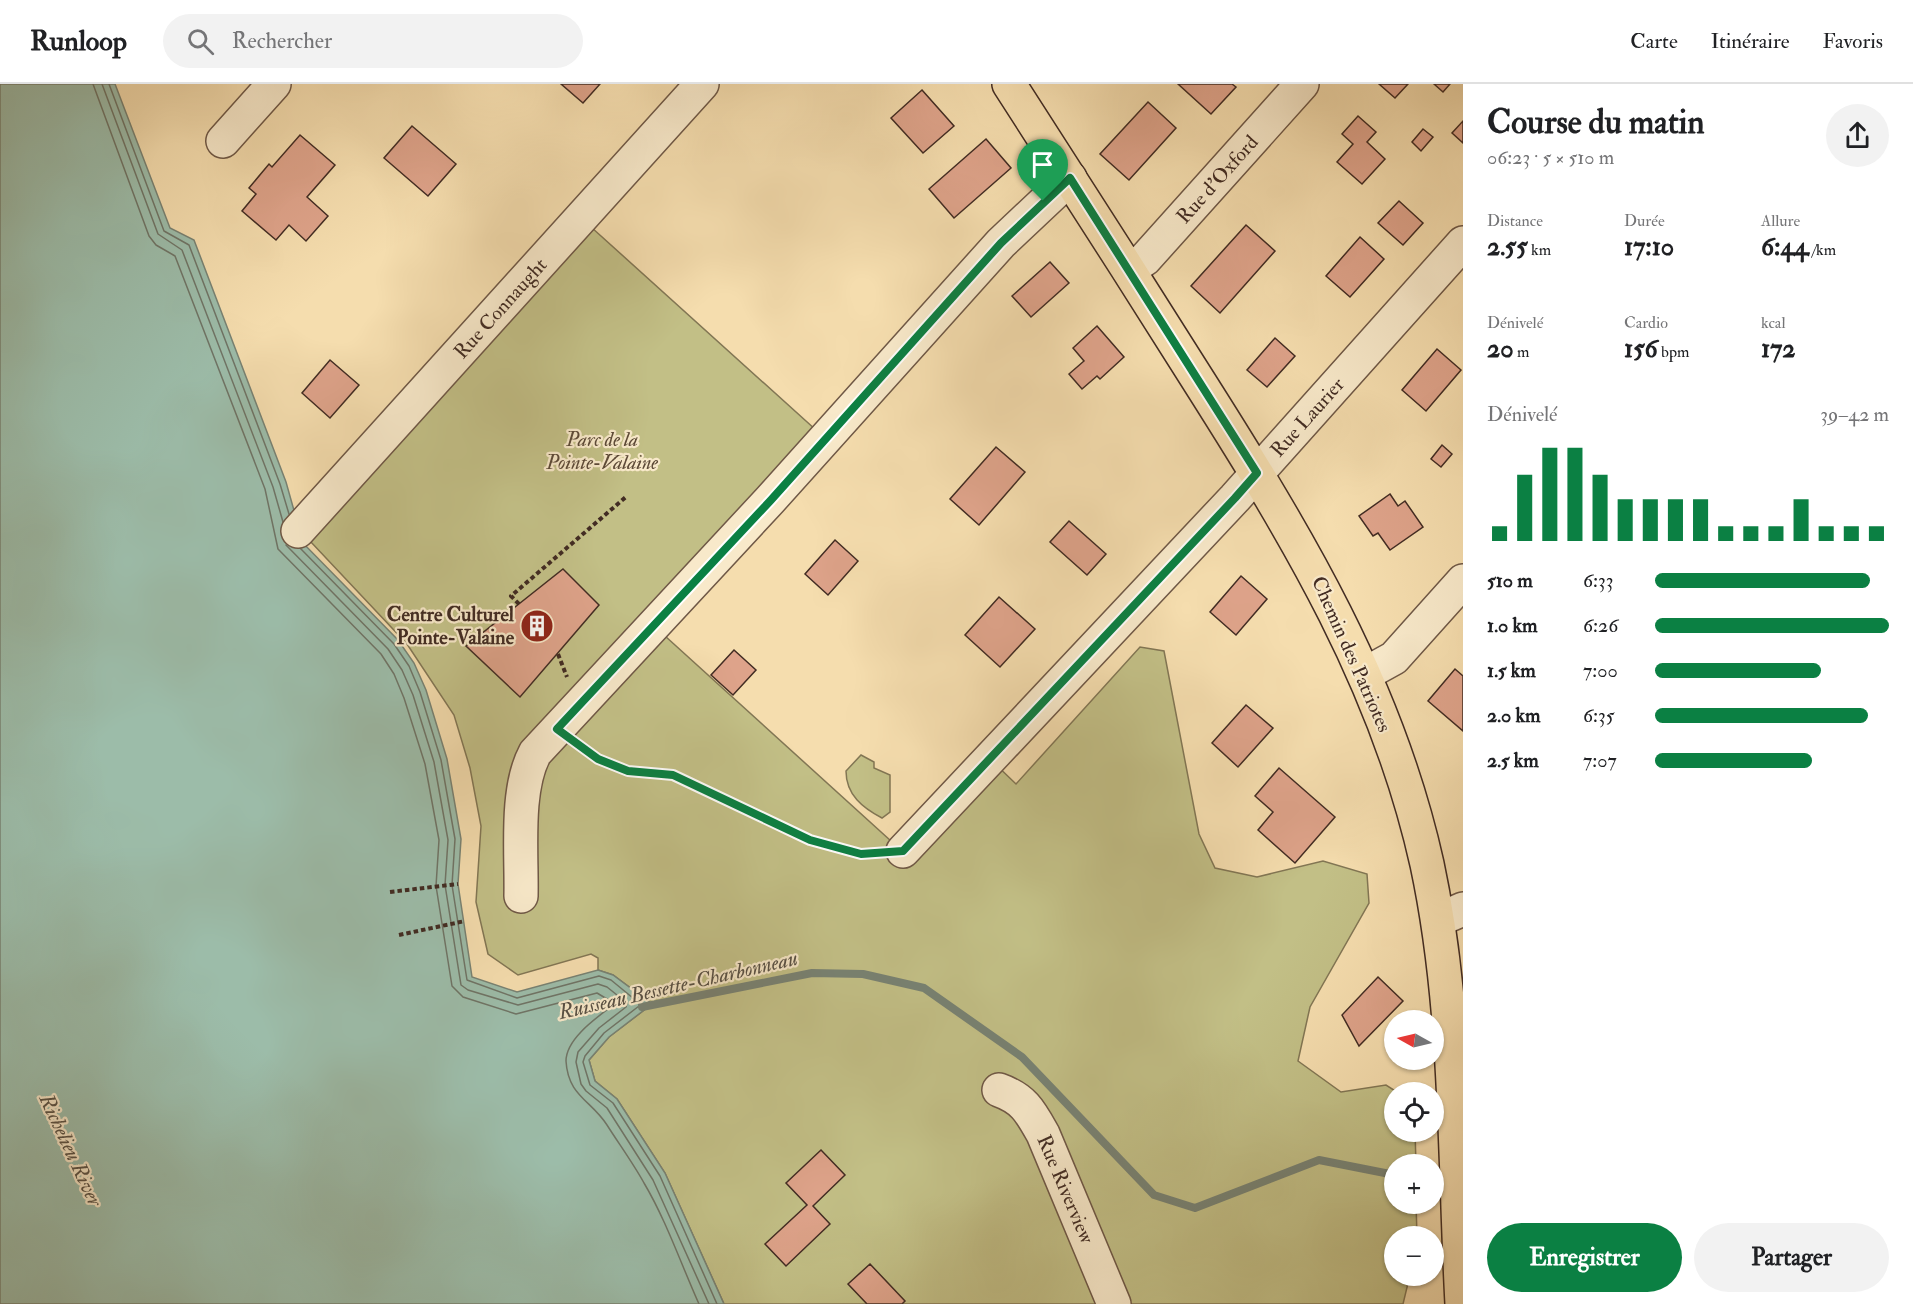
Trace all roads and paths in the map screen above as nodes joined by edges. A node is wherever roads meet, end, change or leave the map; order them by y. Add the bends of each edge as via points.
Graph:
1 (274, 84) edge
2 (702, 84) edge
3 (1009, 84) edge
4 (1302, 84) edge
5 (223, 141) dead end
6 (1070, 178) junction
7 (1463, 243) edge
8 (1129, 270) junction
9 (1257, 473) junction
10 (627, 496) dead end
11 (298, 531) dead end
12 (1463, 581) edge
13 (519, 604) dead end
14 (1365, 674) junction
15 (557, 729) junction
16 (903, 851) joint
17 (458, 884) dead end
18 (390, 892) dead end
19 (521, 896) dead end
20 (1450, 915) edge
21 (465, 921) dead end
22 (399, 935) dead end
23 (999, 1090) dead end
24 (1114, 1304) edge
25 (1462, 1304) edge

1 - 5 street
2 - 11 street, Rue Connaught
3 - 6 main road, Chemin des Patriotes
4 - 8 street, Rue d'Oxford via 1145,259
6 - 8 main road, Chemin des Patriotes
6 - 15 street via 1001,243
7 - 9 street, Rue Laurier
8 - 9 main road, Chemin des Patriotes
9 - 14 main road, Chemin des Patriotes via 1327,593
9 - 16 street, Rue Laurier
10 - 13 path via 511,596
12 - 14 street via 1394,658
14 - 20 main road, Chemin des Patriotes
15 - 16 path via 598,759 628,771 673,775 810,840 861,854
15 - 19 street via 527,767
17 - 18 path
20 - 25 main road, Chemin des Patriotes via 1449,1013
21 - 22 path
23 - 24 street, Rue Riverview via 1017,1096 1043,1134

